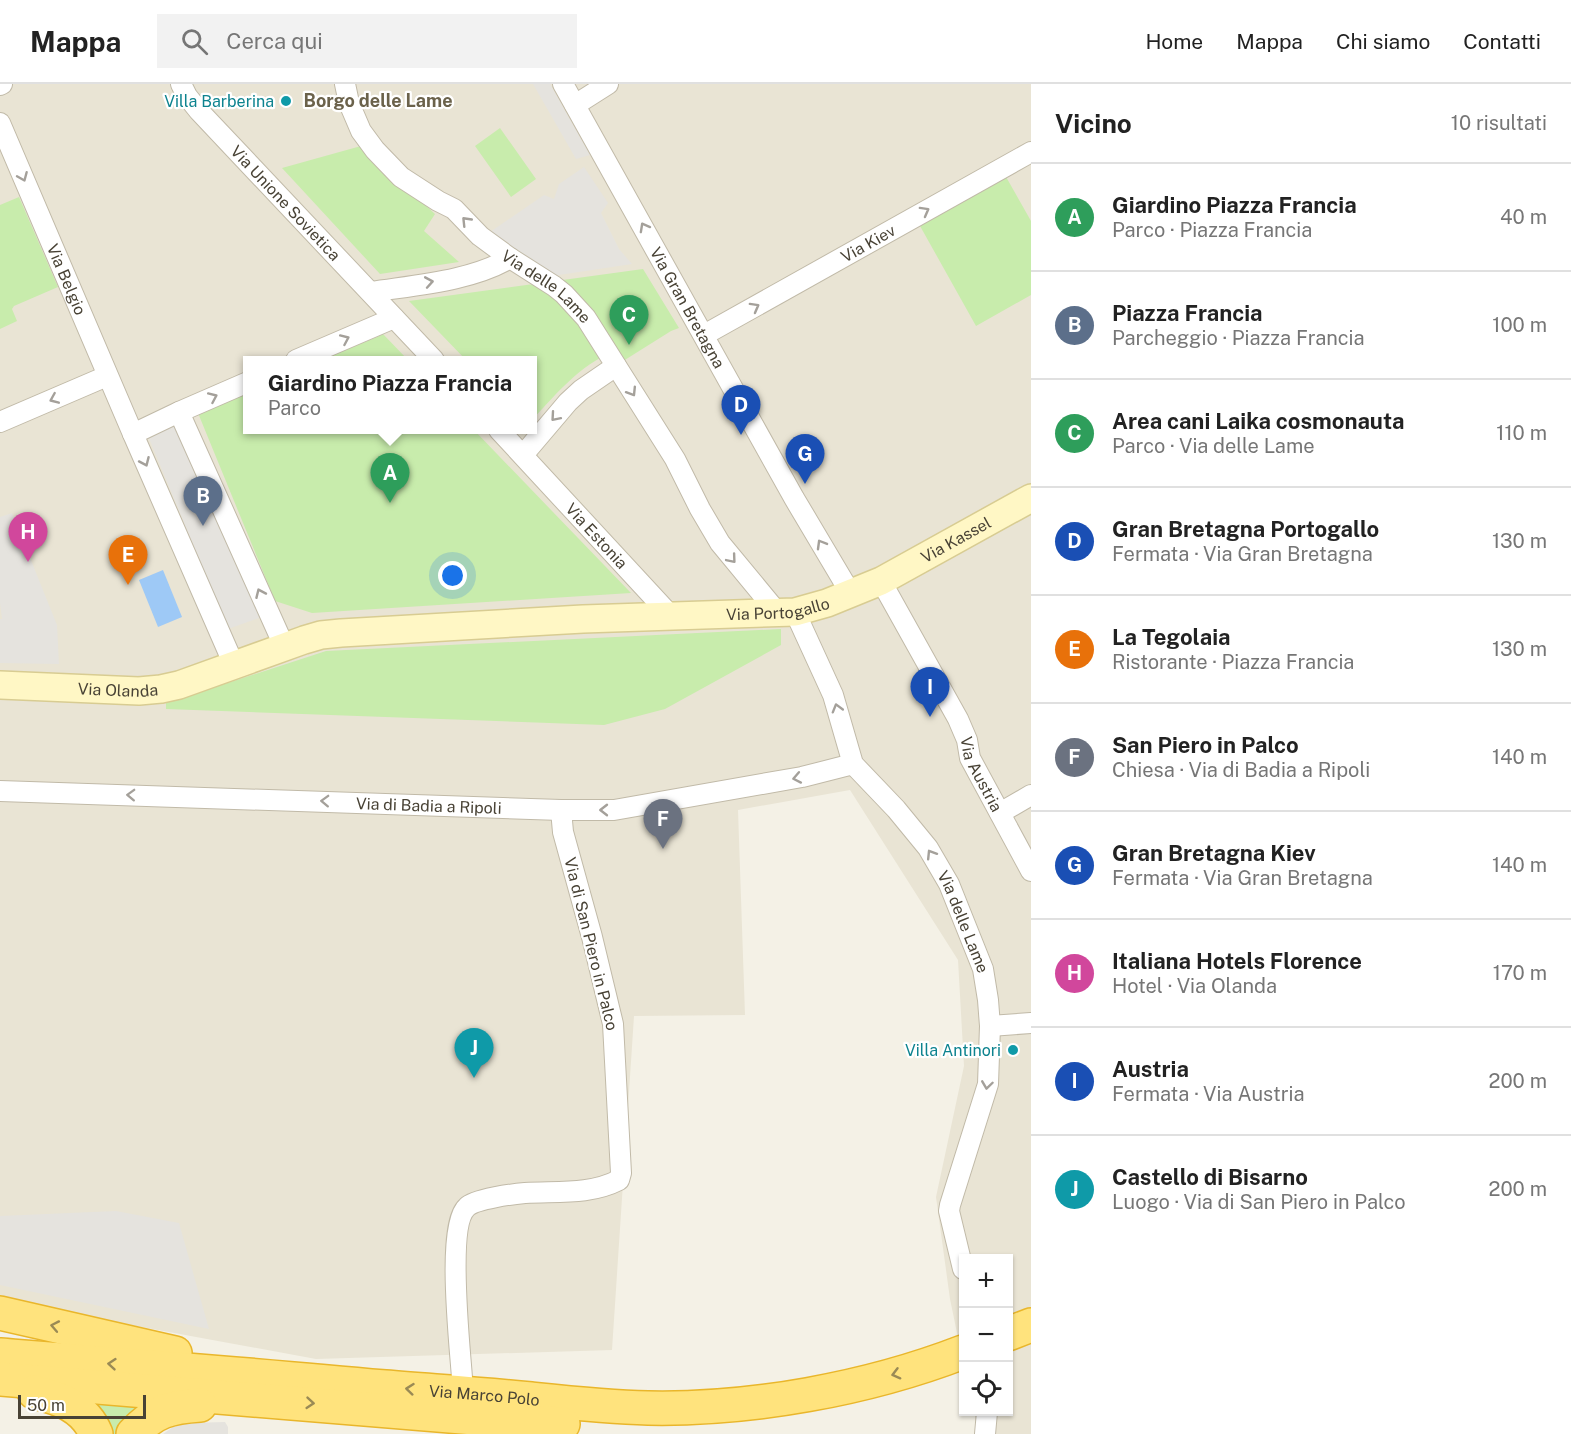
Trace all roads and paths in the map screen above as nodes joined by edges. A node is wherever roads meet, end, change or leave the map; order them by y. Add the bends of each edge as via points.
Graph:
1 (181, 84) edge
2 (345, 84) edge
3 (608, 84) edge
4 (564, 85) edge
5 (574, 105) junction
6 (0, 123) edge
7 (1031, 152) edge
8 (510, 258) junction
9 (371, 292) junction
10 (394, 318) junction
11 (704, 335) junction
12 (305, 356) edge
13 (430, 356) edge
14 (616, 366) junction
15 (107, 376) junction
16 (243, 384) edge
17 (179, 412) junction
18 (0, 422) edge
19 (133, 434) junction
20 (504, 434) edge
21 (523, 455) junction
22 (1031, 498) edge
23 (881, 581) junction
24 (851, 594) junction
25 (786, 612) junction
26 (670, 616) junction
27 (284, 646) junction
28 (234, 665) junction
29 (0, 686) edge
30 (853, 764) junction
31 (0, 791) edge
32 (1031, 795) edge
33 (561, 810) junction
34 (1000, 813) junction
35 (1031, 871) edge
36 (1031, 1023) edge
37 (990, 1026) junction
38 (960, 1254) edge
39 (0, 1313) edge
40 (1031, 1325) edge
41 (1013, 1332) edge
42 (1031, 1349) edge
43 (0, 1355) edge
44 (1013, 1355) edge
45 (959, 1365) edge
46 (462, 1378) dead end
47 (0, 1379) edge
48 (0, 1383) edge
49 (277, 1389) junction
50 (987, 1416) edge
51 (96, 1434) edge
52 (133, 1434) edge
53 (985, 1434) edge

1 - 9 street, Via Unione Sovietica via 199,111
8 -> 2 street, Via delle Lame via 480,236 454,209 401,177 375,150 360,131
3 - 5 street
4 - 5 street, Via Gran Bretagna
11 -> 5 street, Via Gran Bretagna
6 -> 15 street, Via Belgio
11 -> 7 street, Via Kiev
9 -> 8 street via 476,273
8 - 14 street, Via delle Lame via 564,294 586,318
9 - 10 street, Via Unione Sovietica
12 -> 10 street
10 - 13 street, Via Unione Sovietica
24 -> 11 street, Via Gran Bretagna
14 -> 21 street via 574,396
14 -> 25 street, Via delle Lame via 675,459 720,543
15 -> 18 street
15 - 19 street, Via Belgio
17 -> 16 street
17 - 19 street
27 -> 17 street
19 -> 28 street, Via Belgio
20 - 21 street, Via Estonia
21 - 26 street, Via Estonia
22 - 23 main road, Via Kassel
23 - 24 main road, Via Portogallo
23 - 34 street, Via Austria via 958,719 970,758
24 - 25 main road, Via Portogallo
25 - 26 main road, Via Portogallo
30 -> 25 street, Via delle Lame via 833,695
26 - 27 main road, Via Portogallo via 341,633
27 - 28 main road, Via Olanda
28 - 29 main road, Via Olanda via 179,685 151,690
30 -> 33 street, Via di Badia a Ripoli via 802,777 614,810
37 -> 30 street, Via delle Lame via 983,969 949,884 928,848
33 -> 31 street, Via di Badia a Ripoli
32 - 34 street
33 - 46 street, Via di San Piero in Palco via 563,832 613,1024 621,1173 619,1180 607,1186 523,1193 476,1202 466,1208 455,1258
34 - 35 street, Via Austria
36 - 37 street
37 -> 38 street, Via delle Lame via 986,1093 950,1204
49 -> 39 highway via 95,1334
40 - 41 highway
42 - 44 highway
49 -> 43 highway, Via Marco Polo
45 - 49 highway, Via Marco Polo via 898,1396 827,1413 782,1421 688,1428 510,1421
47 - 49 highway, Via Marco Polo
48 - 51 highway via 67,1402 82,1413
49 - 52 highway via 168,1409 147,1420
50 - 53 street

